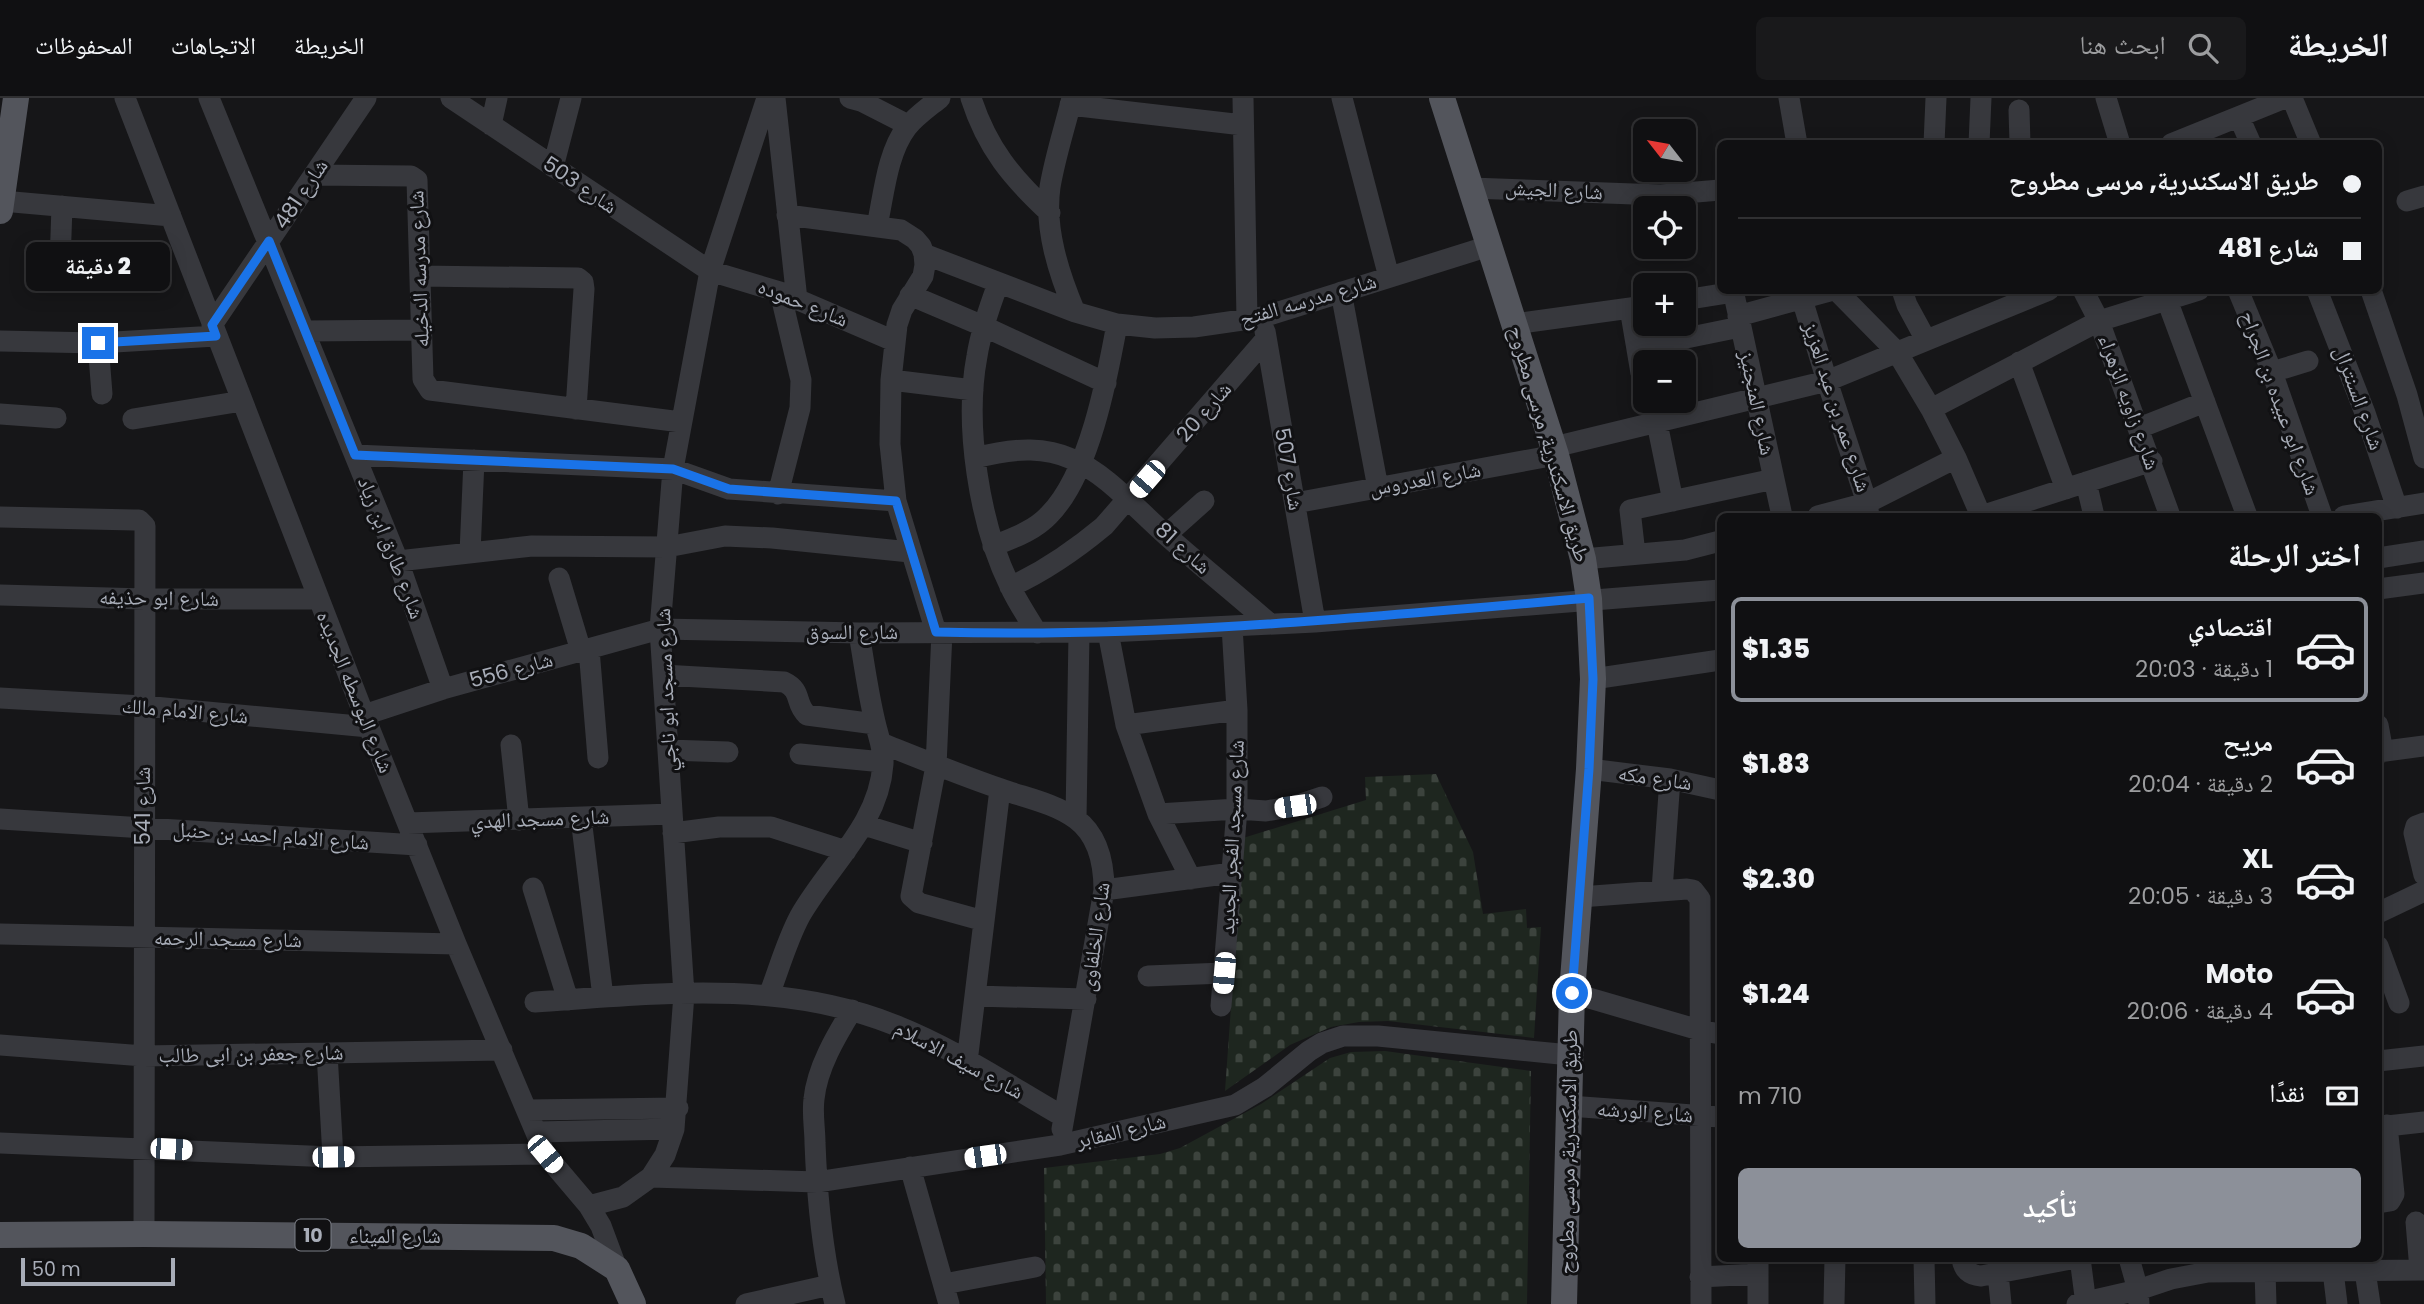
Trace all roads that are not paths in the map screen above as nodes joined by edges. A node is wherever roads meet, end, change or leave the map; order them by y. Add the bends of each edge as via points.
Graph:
1 (125, 98) edge
2 (209, 98) edge
3 (366, 98) edge
4 (451, 98) edge
5 (497, 98) edge
6 (571, 98) edge
7 (767, 98) edge
8 (775, 98) edge
9 (850, 98) edge
10 (940, 98) edge
11 (971, 98) edge
12 (1243, 98) edge
13 (1342, 98) edge
14 (1442, 98) edge
15 (1789, 98) edge
16 (1936, 98) edge
17 (1981, 98) edge
18 (2106, 98) edge
19 (2292, 98) edge
20 (2273, 100) edge
21 (1071, 102) edge
22 (10, 109) edge
23 (2019, 110) dead end
24 (2239, 117) junction
25 (491, 125) junction
26 (908, 125) junction
27 (1243, 125) junction
28 (1796, 140) edge
29 (1934, 140) edge
30 (1979, 140) edge
31 (2020, 140) edge
32 (2119, 140) edge
33 (2181, 140) edge
34 (2249, 140) edge
35 (2309, 140) edge
36 (554, 167) junction
37 (314, 175) junction
38 (1471, 188) junction
39 (1717, 190) edge
40 (1, 206) edge
41 (62, 206) junction
42 (1050, 213) junction
43 (787, 215) junction
44 (172, 216) junction
45 (877, 226) junction
46 (269, 241) junction
47 (1489, 246) junction
48 (924, 254) junction
49 (60, 264) dead end
50 (710, 271) junction
51 (420, 276) junction
52 (1389, 277) junction
53 (998, 284) junction
54 (1341, 292) junction
55 (1717, 294) edge
56 (1734, 294) edge
57 (1820, 294) edge
58 (1838, 294) edge
59 (1903, 294) edge
60 (2039, 294) edge
61 (2085, 294) edge
62 (2179, 294) edge
63 (2240, 294) edge
64 (2319, 294) edge
65 (2372, 294) edge
66 (910, 295) junction
67 (789, 296) junction
68 (1696, 298) edge
69 (1802, 299) junction
70 (2153, 299) edge
71 (1633, 308) edge
72 (1075, 312) junction
73 (1255, 318) junction
74 (2099, 321) junction
75 (1739, 322) junction
76 (1117, 324) junction
77 (1514, 324) junction
78 (983, 326) junction
79 (214, 330) junction
80 (421, 330) junction
81 (306, 331) junction
82 (1637, 336) edge
83 (1266, 339) junction
84 (1926, 340) junction
85 (0, 341) edge
86 (894, 341) junction
87 (98, 343) junction
88 (1637, 348) joint
89 (1897, 352) junction
90 (2308, 361) dead end
91 (2019, 362) junction
92 (2272, 372) junction
93 (891, 380) junction
94 (1826, 381) junction
95 (1106, 383) junction
96 (973, 390) junction
97 (102, 394) dead end
98 (1756, 399) junction
99 (242, 401) junction
100 (2205, 402) junction
101 (576, 409) junction
102 (1931, 409) junction
103 (0, 414) edge
104 (56, 418) dead end
105 (133, 419) dead end
106 (681, 422) junction
107 (1657, 422) junction
108 (2139, 428) junction
109 (1555, 451) junction
110 (355, 455) junction
111 (976, 458) junction
112 (1956, 458) junction
113 (2424, 458) edge
114 (474, 460) junction
115 (2152, 461) junction
116 (1081, 462) junction
117 (673, 469) junction
118 (1773, 480) junction
119 (2076, 486) junction
120 (1378, 488) junction
121 (778, 494) junction
122 (1130, 499) junction
123 (896, 501) junction
124 (1204, 501) dead end
125 (1673, 501) junction
126 (1295, 503) junction
127 (2424, 503) edge
128 (2397, 508) junction
129 (1868, 510) edge
130 (1781, 513) edge
131 (1843, 513) edge
132 (1980, 513) edge
133 (1990, 513) edge
134 (2092, 513) edge
135 (2169, 513) edge
136 (2246, 513) edge
137 (2321, 513) edge
138 (2364, 513) edge
139 (0, 517) edge
140 (1166, 535) junction
141 (1717, 542) edge
142 (993, 546) junction
143 (667, 547) junction
144 (2424, 551) edge
145 (910, 552) junction
146 (470, 553) junction
147 (1635, 554) junction
148 (2382, 557) edge
149 (1583, 559) junction
150 (398, 561) junction
151 (559, 578) dead end
152 (2424, 583) edge
153 (1010, 587) junction
154 (2382, 588) edge
155 (1717, 590) edge
156 (0, 595) edge
157 (1589, 598) junction
158 (145, 599) junction
159 (319, 599) junction
160 (1315, 622) junction
161 (1270, 624) junction
162 (1232, 625) junction
163 (660, 629) junction
164 (939, 632) junction
165 (1108, 632) junction
166 (859, 633) junction
167 (1037, 633) junction
168 (1079, 633) junction
169 (584, 650) junction
170 (1717, 660) edge
171 (663, 675) junction
172 (1593, 679) junction
173 (443, 689) junction
174 (0, 698) edge
175 (143, 706) junction
176 (1237, 710) junction
177 (366, 721) junction
178 (1126, 725) junction
179 (880, 743) junction
180 (511, 745) dead end
181 (2424, 746) edge
182 (668, 750) junction
183 (728, 752) dead end
184 (2382, 752) edge
185 (800, 754) dead end
186 (598, 758) dead end
187 (936, 766) junction
188 (1589, 769) junction
189 (1670, 779) junction
190 (1000, 789) junction
191 (1717, 789) edge
192 (1322, 797) dead end
193 (1237, 810) junction
194 (1158, 814) junction
195 (582, 818) junction
196 (1076, 819) junction
197 (0, 820) edge
198 (519, 820) junction
199 (2424, 822) edge
200 (408, 823) junction
201 (672, 824) junction
202 (864, 825) junction
203 (144, 828) junction
204 (922, 843) junction
205 (417, 845) junction
206 (846, 851) junction
207 (1232, 873) junction
208 (2424, 874) edge
209 (1191, 878) junction
210 (533, 888) dead end
211 (1662, 890) junction
212 (1104, 891) junction
213 (2424, 891) edge
214 (1580, 897) junction
215 (2382, 911) edge
216 (984, 921) junction
217 (0, 934) edge
218 (144, 937) junction
219 (456, 944) junction
220 (2382, 957) edge
221 (1224, 973) junction
222 (1148, 976) dead end
223 (1572, 993) junction
224 (684, 994) junction
225 (769, 995) junction
226 (975, 996) junction
227 (603, 997) junction
228 (1086, 999) junction
229 (568, 1000) junction
230 (534, 1002) dead end
231 (2399, 1003) dead end
232 (1222, 1006) dead end
233 (852, 1010) junction
234 (1710, 1032) edge
235 (0, 1045) edge
236 (502, 1051) junction
237 (327, 1053) junction
238 (1570, 1055) junction
239 (144, 1056) junction
240 (2424, 1056) edge
241 (2382, 1061) edge
242 (967, 1062) junction
243 (1569, 1106) junction
244 (527, 1110) junction
245 (1064, 1117) junction
246 (1710, 1117) edge
247 (676, 1119) junction
248 (2424, 1122) edge
249 (2382, 1126) edge
250 (536, 1132) junction
251 (0, 1143) edge
252 (1059, 1145) junction
253 (144, 1147) junction
254 (545, 1154) junction
255 (333, 1157) junction
256 (910, 1167) junction
257 (651, 1177) junction
258 (817, 1182) junction
259 (2382, 1202) edge
260 (590, 1206) junction
261 (2416, 1222) dead end
262 (144, 1234) junction
263 (0, 1235) edge
264 (1835, 1262) edge
265 (1924, 1262) edge
266 (1963, 1262) edge
267 (2057, 1262) edge
268 (2078, 1262) edge
269 (2130, 1262) edge
270 (2206, 1265) edge
271 (2290, 1265) edge
272 (1758, 1266) edge
273 (1035, 1267) dead end
274 (2256, 1267) edge
275 (2169, 1268) edge
276 (2350, 1268) edge
277 (617, 1269) junction
278 (2422, 1270) edge
279 (1998, 1273) junction
280 (1700, 1277) junction
281 (833, 1294) edge
282 (946, 1294) edge
283 (2139, 1297) edge
284 (2083, 1303) edge
285 (633, 1304) edge
286 (746, 1304) edge
287 (1564, 1304) edge
288 (1701, 1304) edge
289 (1758, 1304) edge
290 (1834, 1304) edge
291 (1925, 1304) edge
292 (2001, 1304) edge
293 (2266, 1304) edge
294 (2337, 1304) edge
295 (2370, 1304) edge

1 - 44 street, شارع البوسطه الجديده
2 - 46 street, شارع طارق ابن زياد
3 - 37 street, شارع 481
4 - 25 street, شارع 503
5 - 25 street
6 - 36 street
7 - 50 street, شارع مسجد ابو ناجي
8 - 43 street
9 - 26 street
10 - 26 street
11 - 42 street via 992,148 1018,183
12 - 27 street, شارع 507
13 - 52 street
14 - 38 main road, طريق الاسكندرية, مرسى مطروح
15 - 28 street
16 - 29 street
17 - 30 street
18 - 32 street
19 - 35 street
20 - 24 street
21 - 27 street
21 - 42 street via 1050,188
22 - 40 main road
23 - 31 street
24 - 33 street
24 - 34 street
25 - 36 street, شارع 503
26 - 45 street via 894,153
27 - 73 street, شارع 507
36 - 50 street, شارع 503
37 - 46 street, شارع 481
37 - 51 street, شارع مدرسه الدخيله via 414,177 418,183
38 - 39 street, شارع الجيش via 1661,195
38 - 47 main road, طريق الاسكندرية, مرسى مطروح
40 - 41 street
41 - 44 street
41 - 49 street
42 - 72 street via 1053,247
43 - 45 street
43 - 67 street
44 - 79 street, شارع البوسطه الجديده
45 - 48 street via 908,233
46 - 79 street, شارع 481
46 - 81 street, شارع طارق ابن زياد
47 - 52 street, شارع مدرسه الفتح
47 - 77 main road, طريق الاسكندرية, مرسى مطروح
48 - 53 street, شارع مدرسه الفتح
48 - 66 street via 923,276
50 - 67 street, شارع حموده
50 - 106 street, شارع مسجد ابو ناجي
51 - 80 street, شارع مدرسه الدخيله
51 - 101 street via 572,277 583,282
52 - 54 street, شارع مدرسه الفتح
53 - 72 street, شارع مدرسه الفتح
53 - 78 street
54 - 73 street, شارع مدرسه الفتح
54 - 120 street
55 - 68 street
56 - 75 street, شارع المنجنيز
57 - 69 street
58 - 89 street
59 - 84 street
60 - 84 street, شارع العدروس
61 - 74 street, شارع زاويه الزهراء
62 - 70 street
63 - 92 street, شارع ابو عبيده بن الجراح
64 - 128 street, شارع السنترال
65 - 113 street
66 - 78 street
66 - 86 street
67 - 86 street, شارع حموده
67 - 121 street via 801,380 800,408
69 - 75 street
69 - 94 street, شارع عمر بن عبد العزيز
70 - 74 street
70 - 100 street
71 - 77 street
72 - 76 street, شارع مدرسه الفتح
73 - 76 street, شارع مدرسه الفتح via 1194,327
73 - 83 street, شارع 507
74 - 91 street
74 - 108 street, شارع زاويه الزهراء
75 - 88 street
75 - 98 street, شارع المنجنيز
76 - 95 street
77 - 109 main road, طريق الاسكندرية, مرسى مطروح
78 - 95 street
78 - 96 street
79 - 87 street
79 - 99 street, شارع البوسطه الجديده
80 - 81 street
80 - 101 street, شارع مدرسه الدخيله via 425,385 437,391
81 - 110 street, شارع طارق ابن زياد
82 - 88 street
83 - 122 street, شارع 20
83 - 126 street, شارع 507
84 - 89 street, شارع العدروس
85 - 87 street
86 - 93 street
87 - 97 street
89 - 94 street, شارع العدروس
89 - 102 street
90 - 92 street
91 - 102 street
91 - 119 street
92 - 137 street, شارع ابو عبيده بن الجراح
93 - 96 street
93 - 123 street via 890,444
94 - 98 street, شارع العدروس
94 - 129 street, شارع عمر بن عبد العزيز
95 - 116 street
96 - 111 street
98 - 107 street, شارع العدروس
98 - 118 street, شارع المنجنيز
99 - 105 street
99 - 159 street, شارع البوسطه الجديده
100 - 108 street
100 - 136 street
101 - 106 street
102 - 112 street
103 - 104 street
106 - 117 street, شارع مسجد ابو ناجي
107 - 109 street, شارع العدروس
107 - 125 street
108 - 115 street, شارع زاويه الزهراء
109 - 120 street, شارع العدروس
109 - 149 main road, طريق الاسكندرية, مرسى مطروح
110 - 114 street
110 - 150 street, شارع طارق ابن زياد
111 - 116 street, شارع 81 via 1031,449
111 - 142 street
112 - 129 street
112 - 132 street
114 - 117 street
114 - 146 street
115 - 119 street
115 - 135 street, شارع زاويه الزهراء
116 - 122 street, شارع 81
116 - 142 street via 1068,491 1049,516 1023,535
117 - 121 street via 729,489
117 - 143 street, شارع مسجد ابو ناجي
118 - 125 street
118 - 130 street, شارع المنجنيز
119 - 133 street
119 - 134 street
120 - 126 street, شارع العدروس
121 - 123 street
122 - 140 street, شارع 81
122 - 153 street, شارع 20 via 1075,551
123 - 145 street
124 - 140 street
125 - 147 street via 1629,511
126 - 160 street, شارع 507
127 - 128 street
128 - 138 street
129 - 131 street
139 - 158 street, شارع 541 via 139,520 146,531
140 - 161 street, شارع 81
141 - 147 street
142 - 153 street
143 - 145 street via 737,537
143 - 146 street via 532,546
143 - 163 street, شارع مسجد ابو ناجي
144 - 148 street
145 - 164 street
146 - 150 street
147 - 149 street
149 - 157 main road, طريق الاسكندرية, مرسى مطروح
150 - 173 street, شارع طارق ابن زياد
151 - 169 street
152 - 154 street
153 - 167 street
155 - 157 street, شارع السوق
156 - 158 street, شارع ابو حذيفه
157 - 160 street, شارع السوق
157 - 172 main road, طريق الاسكندرية, مرسى مطروح
158 - 159 street, شارع ابو حذيفه
158 - 175 street, شارع 541
159 - 177 street, شارع البوسطه الجديده
160 - 161 street, شارع السوق
161 - 162 street, شارع السوق
162 - 165 street, شارع السوق
162 - 176 street, شارع مسجد الفجر الجديد
163 - 166 street, شارع السوق
163 - 169 street, شارع 556
163 - 171 street, شارع مسجد ابو ناجي
164 - 166 street, شارع السوق
164 - 167 street, شارع السوق
164 - 187 street
165 - 168 street, شارع السوق
165 - 178 street
166 - 179 street
167 - 168 street, شارع السوق
168 - 196 street
169 - 173 street, شارع 556
169 - 186 street
170 - 172 street
171 - 179 street via 784,682 796,690 807,715
171 - 182 street, شارع مسجد ابو ناجي
172 - 188 main road, طريق الاسكندرية, مرسى مطروح
173 - 177 street, شارع 556
174 - 175 street, شارع الامام مالك
175 - 177 street, شارع الامام مالك
175 - 203 street, شارع 541
176 - 178 street
176 - 193 street, شارع مسجد الفجر الجديد
177 - 200 street, شارع البوسطه الجديده
178 - 194 street
179 - 185 street
179 - 187 street, شارع الخلفاوى
179 - 202 street via 878,795
180 - 198 street
181 - 184 street
182 - 183 street
182 - 201 street, شارع مسجد ابو ناجي
187 - 190 street, شارع الخلفاوى
187 - 204 street
188 - 189 street, شارع مكه
188 - 214 main road, طريق الاسكندرية, مرسى مطروح
189 - 191 street, شارع مكه
189 - 211 street
190 - 196 street, شارع الخلفاوى
190 - 216 street
192 - 193 street via 1266,811
193 - 194 street
193 - 207 street, شارع مسجد الفجر الجديد
194 - 209 street
195 - 198 street, شارع مسجد الهدي
195 - 201 street, شارع مسجد الهدي
195 - 227 street
196 - 212 street, شارع الخلفاوى via 1099,851
197 - 203 street, شارع الامام احمد بن حنبل
198 - 200 street, شارع مسجد الهدي
199 - 208 street via 2414,833
200 - 205 street, شارع البوسطه الجديده
201 - 206 street, شارع مسجد الهدي via 771,827
201 - 224 street, شارع مسجد ابو ناجي
202 - 204 street
202 - 206 street
203 - 205 street, شارع الامام احمد بن حنبل
203 - 218 street, شارع 541
204 - 216 street via 910,891 914,901
205 - 219 street, شارع البوسطه الجديده
206 - 225 street via 799,918
207 - 209 street
207 - 221 street, شارع مسجد الفجر الجديد
209 - 212 street
210 - 229 street
211 - 214 street
211 - 234 street via 1693,890 1700,899
212 - 228 street, شارع الخلفاوى
213 - 215 street
214 - 223 main road, طريق الاسكندرية, مرسى مطروح
216 - 226 street
217 - 218 street, شارع مسجد الرحمه
218 - 219 street, شارع مسجد الرحمه
218 - 239 street, شارع 541
219 - 236 street, شارع البوسطه الجديده
220 - 231 street
221 - 222 street
221 - 232 street, شارع مسجد الفجر الجديد
223 - 234 street
223 - 238 main road, طريق الاسكندرية, مرسى مطروح
224 - 225 street, شارع سيف الاسلام
224 - 227 street, شارع سيف الاسلام
224 - 247 street, شارع مسجد ابو ناجي
225 - 233 street, شارع سيف الاسلام
226 - 228 street
226 - 242 street
227 - 229 street, شارع سيف الاسلام
228 - 245 street, شارع الخلفاوى
229 - 230 street, شارع سيف الاسلام
233 - 242 street, شارع سيف الاسلام via 930,1041
233 - 258 street via 835,1038 814,1098
234 - 246 street
235 - 239 street, شارع جعفر بن ابى طالب
236 - 237 street, شارع جعفر بن ابى طالب
236 - 244 street, شارع البوسطه الجديده
237 - 239 street, شارع جعفر بن ابى طالب
237 - 255 street
238 - 243 main road, طريق الاسكندرية, مرسى مطروح
238 - 252 street, شارع المقابر via 1343,1036 1309,1051 1235,1105
239 - 253 street, شارع 541
240 - 241 street
242 - 245 street, شارع سيف الاسلام
243 - 246 street, شارع الورشه
243 - 287 main road, طريق الاسكندرية, مرسى مطروح
244 - 247 street
244 - 250 street, شارع البوسطه الجديده
245 - 252 street, شارع الخلفاوى
246 - 280 street
247 - 250 street
247 - 257 street, شارع مسجد ابو ناجي via 665,1154
248 - 249 street
249 - 259 street via 2394,1194
250 - 254 street, شارع البوسطه الجديده
251 - 253 street
252 - 256 street, شارع المقابر
253 - 255 street
253 - 262 street, شارع 541
254 - 255 street
254 - 260 street, شارع البوسطه الجديده
256 - 258 street, شارع المقابر
256 - 282 street
257 - 258 street, شارع المقابر
257 - 260 street, شارع مسجد ابو ناجي via 623,1198
258 - 281 street
260 - 277 street, شارع البوسطه الجديده
261 - 278 street
262 - 263 main road, شارع الميناء / 10
262 - 277 main road, شارع الميناء / 10 via 554,1238 581,1245
264 - 290 street
265 - 291 street
266 - 279 street via 1975,1275
267 - 279 street
268 - 284 street
269 - 283 street
270 - 274 street
270 - 275 street
271 - 274 street
271 - 276 street
272 - 280 street
272 - 289 street
273 - 282 street
274 - 293 street
275 - 283 street
276 - 278 street
276 - 294 street
276 - 295 street
277 - 285 main road
279 - 292 street
280 - 288 street
281 - 286 street
283 - 284 street

